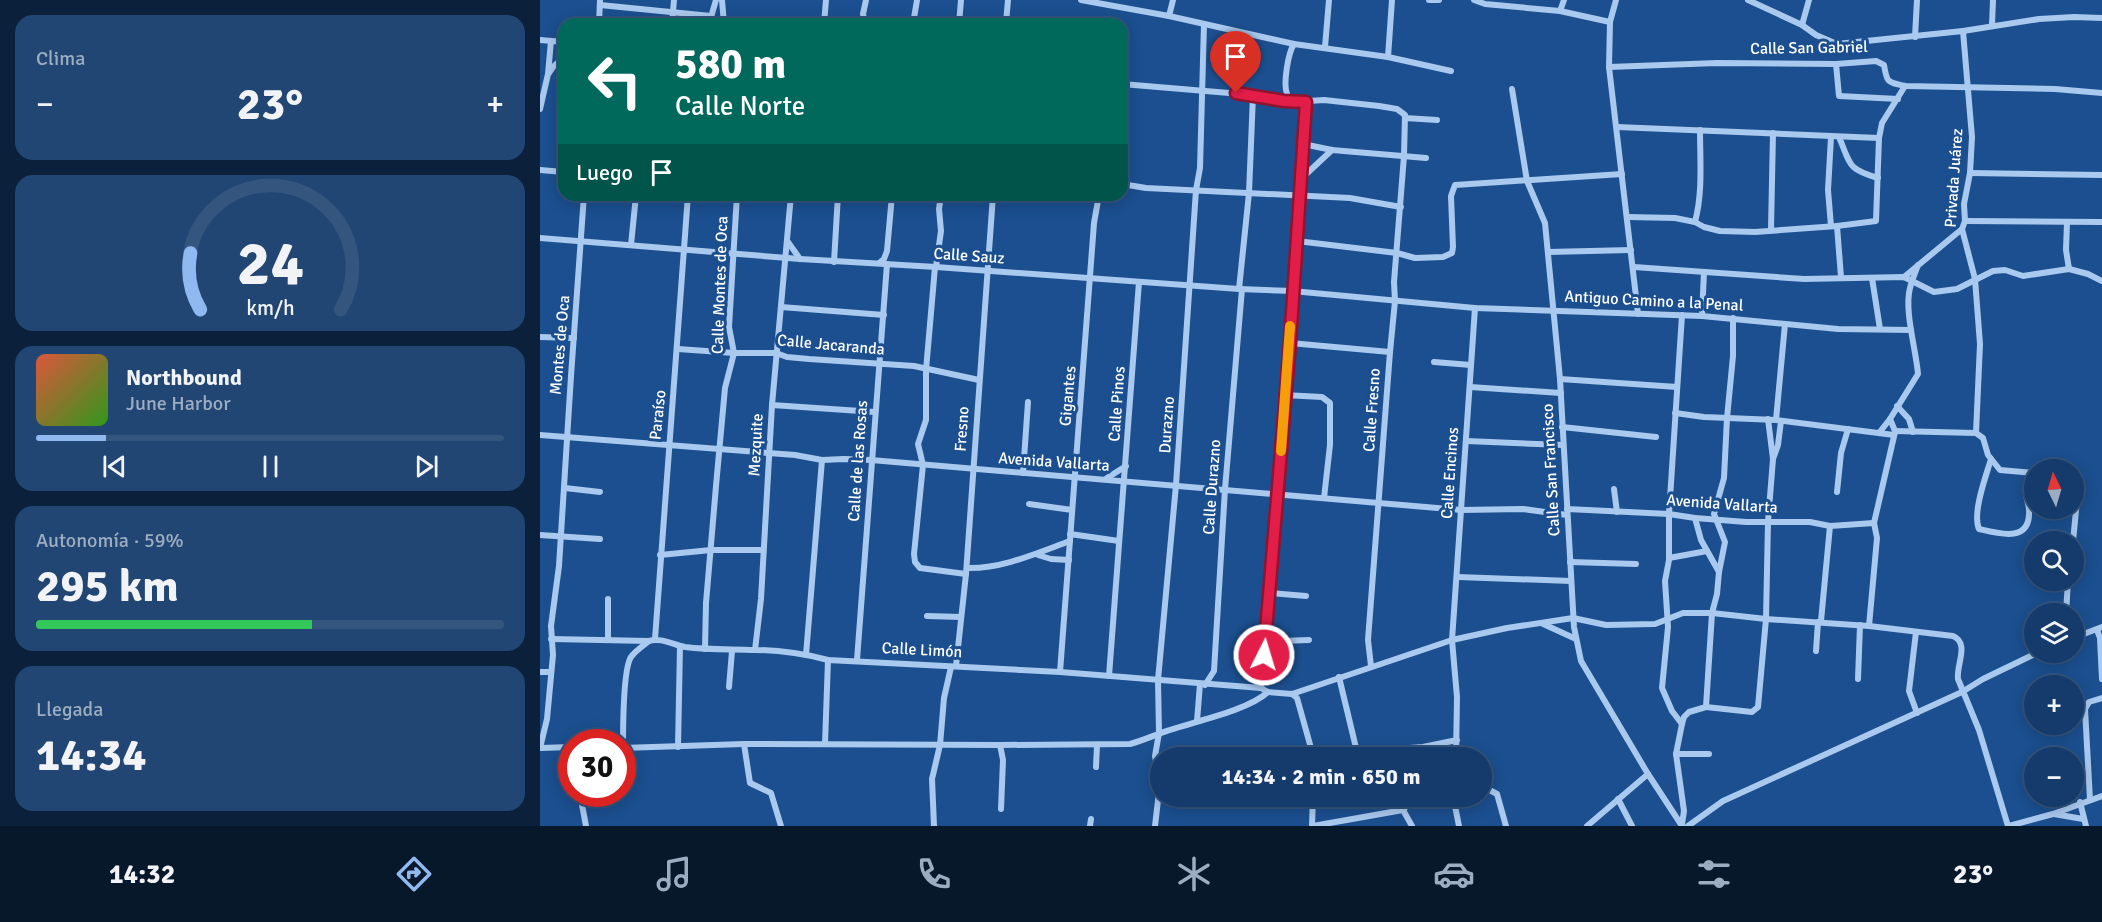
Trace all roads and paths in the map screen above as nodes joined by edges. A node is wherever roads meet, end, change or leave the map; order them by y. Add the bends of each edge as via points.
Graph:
1 (674, 0) edge
2 (716, 0) edge
3 (722, 0) edge
4 (826, 0) edge
5 (866, 0) edge
6 (917, 0) edge
7 (961, 0) edge
8 (1008, 0) edge
9 (1081, 0) edge
10 (1173, 0) edge
11 (1329, 0) edge
12 (1392, 0) edge
13 (1429, 0) edge
14 (1439, 0) edge
15 (1474, 0) edge
16 (1564, 0) edge
17 (1616, 0) edge
18 (1748, 0) edge
19 (1809, 0) edge
20 (1917, 0) edge
21 (1993, 0) edge
22 (1105, 2) edge
23 (600, 3) edge
24 (1560, 11) junction
25 (674, 12) junction
26 (1169, 16) junction
27 (599, 18) edge
28 (673, 18) edge
29 (698, 18) edge
30 (711, 18) edge
31 (724, 18) edge
32 (824, 18) edge
33 (864, 18) edge
34 (915, 18) edge
35 (960, 18) edge
36 (1006, 18) edge
37 (2102, 18) edge
38 (1610, 22) junction
39 (1204, 24) junction
40 (1802, 25) junction
41 (1992, 25) junction
42 (1964, 31) junction
43 (1915, 37) junction
44 (540, 40) edge
45 (551, 41) junction
46 (558, 42) edge
47 (1294, 44) junction
48 (1325, 47) junction
49 (1388, 57) junction
50 (558, 62) edge
51 (1836, 64) junction
52 (1609, 67) junction
53 (1451, 71) dead end
54 (548, 74) junction
55 (1128, 84) edge
56 (1905, 86) junction
57 (1967, 87) junction
58 (1286, 89) junction
59 (1512, 89) dead end
60 (1203, 90) junction
61 (2102, 93) edge
62 (1253, 95) junction
63 (1274, 99) junction
64 (1898, 99) junction
65 (1294, 102) junction
66 (1306, 102) junction
67 (540, 109) edge
68 (1405, 116) junction
69 (1437, 120) dead end
70 (1617, 127) junction
71 (1700, 130) junction
72 (1773, 133) junction
73 (1831, 137) junction
74 (1839, 137) junction
75 (1879, 138) junction
76 (1303, 144) junction
77 (1332, 150) junction
78 (1404, 156) junction
79 (1426, 158) dead end
80 (540, 170) edge
81 (558, 172) edge
82 (1970, 173) junction
83 (1622, 174) junction
84 (2102, 175) edge
85 (1302, 178) junction
86 (1878, 178) junction
87 (1527, 181) junction
88 (1128, 185) edge
89 (1196, 190) junction
90 (1249, 193) junction
91 (1300, 196) junction
92 (584, 201) edge
93 (635, 201) edge
94 (688, 201) edge
95 (737, 201) edge
96 (791, 201) edge
97 (838, 201) edge
98 (891, 201) edge
99 (940, 201) edge
100 (992, 201) edge
101 (1098, 201) edge
102 (1401, 207) junction
103 (1627, 217) junction
104 (1965, 221) junction
105 (1695, 222) junction
106 (2067, 222) junction
107 (2102, 222) edge
108 (1834, 226) junction
109 (1771, 229) junction
110 (1962, 230) junction
111 (540, 238) edge
112 (1297, 241) junction
113 (582, 242) junction
114 (788, 242) junction
115 (631, 245) junction
116 (685, 250) junction
117 (1631, 250) junction
118 (887, 251) junction
119 (1548, 252) junction
120 (1397, 253) junction
121 (734, 254) junction
122 (785, 258) junction
123 (800, 260) junction
124 (834, 262) junction
125 (878, 263) junction
126 (890, 264) junction
127 (1918, 265) junction
128 (936, 267) junction
129 (1634, 267) junction
130 (2069, 269) junction
131 (986, 271) junction
132 (1704, 272) junction
133 (1841, 277) junction
134 (1904, 277) junction
135 (1091, 278) junction
136 (1872, 279) junction
137 (1975, 279) junction
138 (2102, 281) edge
139 (1139, 282) junction
140 (1912, 282) junction
141 (1190, 286) junction
142 (1240, 290) junction
143 (1292, 291) junction
144 (1395, 301) junction
145 (782, 307) junction
146 (1475, 308) junction
147 (1553, 310) junction
148 (1638, 314) junction
149 (884, 315) junction
150 (1682, 315) junction
151 (1702, 316) junction
152 (1733, 318) junction
153 (1785, 324) junction
154 (1880, 329) junction
155 (1911, 330) junction
156 (540, 337) edge
157 (574, 338) junction
158 (1290, 343) junction
159 (678, 349) junction
160 (1390, 352) junction
161 (734, 353) junction
162 (776, 353) junction
163 (1434, 362) dead end
164 (879, 363) junction
165 (1471, 365) junction
166 (926, 370) junction
167 (979, 380) junction
168 (1560, 380) junction
169 (1470, 387) junction
170 (1677, 387) junction
171 (1561, 393) junction
172 (1284, 395) junction
173 (1028, 402) dead end
174 (772, 405) junction
175 (1897, 406) junction
176 (875, 412) junction
177 (1675, 413) junction
178 (1727, 418) junction
179 (1768, 419) junction
180 (1890, 419) junction
181 (1779, 420) junction
182 (1562, 427) junction
183 (1848, 429) junction
184 (1913, 432) junction
185 (1879, 433) junction
186 (1895, 433) junction
187 (1976, 433) junction
188 (540, 435) edge
189 (567, 436) junction
190 (1656, 437) dead end
191 (1466, 441) junction
192 (1563, 445) junction
193 (668, 446) junction
194 (719, 449) junction
195 (769, 454) junction
196 (1773, 459) junction
197 (1991, 459) junction
198 (822, 460) junction
199 (871, 460) junction
200 (923, 465) junction
201 (1126, 466) junction
202 (972, 470) junction
203 (2024, 471) edge
204 (1023, 473) junction
205 (1075, 476) junction
206 (1107, 479) junction
207 (1125, 480) junction
208 (1176, 485) junction
209 (565, 488) junction
210 (1225, 489) junction
211 (1614, 489) dead end
212 (600, 492) dead end
213 (1837, 492) dead end
214 (1278, 495) junction
215 (1324, 498) junction
216 (1378, 501) junction
217 (1029, 504) dead end
218 (1072, 510) junction
219 (1461, 510) junction
220 (1567, 512) junction
221 (1617, 512) junction
222 (1669, 514) junction
223 (1695, 518) junction
224 (1714, 518) junction
225 (2029, 519) edge
226 (1768, 522) junction
227 (1874, 523) junction
228 (1830, 526) junction
229 (540, 535) edge
230 (561, 537) junction
231 (1070, 537) junction
232 (600, 539) dead end
233 (1119, 541) junction
234 (711, 550) junction
235 (764, 550) junction
236 (1707, 551) junction
237 (660, 555) junction
238 (1037, 555) junction
239 (1669, 558) junction
240 (1069, 560) junction
241 (1570, 562) junction
242 (1636, 564) dead end
243 (966, 571) junction
244 (1719, 572) junction
245 (1458, 577) junction
246 (1571, 581) junction
247 (1269, 593) junction
248 (1306, 596) dead end
249 (608, 599) dead end
250 (1712, 613) junction
251 (927, 616) dead end
252 (961, 617) junction
253 (1574, 618) junction
254 (1766, 619) junction
255 (1666, 620) junction
256 (1820, 621) junction
257 (1540, 623) junction
258 (1860, 625) junction
259 (1869, 626) junction
260 (2100, 628) edge
261 (1916, 632) junction
262 (2084, 634) edge
263 (1265, 638) junction
264 (551, 639) junction
265 (1576, 639) junction
266 (608, 640) junction
267 (652, 640) junction
268 (1309, 640) dead end
269 (1452, 640) junction
270 (680, 646) junction
271 (705, 650) junction
272 (755, 650) junction
273 (732, 651) junction
274 (1816, 651) dead end
275 (806, 655) junction
276 (2024, 659) edge
277 (828, 660) junction
278 (857, 660) junction
279 (954, 666) junction
280 (1371, 666) junction
281 (1214, 671) junction
282 (540, 672) edge
283 (551, 672) junction
284 (1060, 672) junction
285 (1109, 676) junction
286 (1340, 677) junction
287 (1858, 679) dead end
288 (2102, 679) edge
289 (1158, 680) junction
290 (1202, 685) junction
291 (1220, 686) junction
292 (729, 687) dead end
293 (1261, 688) junction
294 (1268, 692) junction
295 (1962, 692) junction
296 (1292, 694) junction
297 (2102, 698) edge
298 (1706, 707) junction
299 (1917, 713) junction
300 (1197, 721) junction
301 (1682, 724) junction
302 (623, 729) edge
303 (1159, 733) junction
304 (1457, 740) junction
305 (744, 744) junction
306 (825, 744) junction
307 (940, 745) junction
308 (1097, 745) junction
309 (1000, 746) junction
310 (558, 747) edge
311 (678, 747) junction
312 (1311, 747) edge
313 (1457, 747) edge
314 (540, 748) edge
315 (636, 748) edge
316 (1709, 753) dead end
317 (1676, 754) junction
318 (1095, 767) dead end
319 (1648, 774) junction
320 (1492, 791) edge
321 (2102, 796) edge
322 (1618, 798) junction
323 (2090, 800) junction
324 (2084, 801) edge
325 (582, 807) edge
326 (1313, 807) edge
327 (1406, 807) edge
328 (1455, 807) edge
329 (2069, 807) edge
330 (2081, 807) edge
331 (1001, 809) dead end
332 (1403, 810) junction
333 (2053, 814) junction
334 (2084, 819) junction
335 (2036, 823) edge
336 (1684, 825) edge
337 (586, 826) edge
338 (781, 826) edge
339 (934, 826) edge
340 (1155, 826) edge
341 (1312, 826) edge
342 (1412, 826) edge
343 (1459, 826) edge
344 (1506, 826) edge
345 (1587, 826) edge
346 (1632, 826) edge
347 (2008, 826) edge
348 (2086, 826) edge

1 - 25 street
2 - 30 street
3 - 31 street
4 - 32 street
5 - 33 street
6 - 34 street
7 - 35 street
8 - 36 street
9 - 22 street
10 - 26 street
11 - 48 street
12 - 49 street
13 - 14 street
15 - 24 street
16 - 24 street
17 - 38 street
18 - 40 street
19 - 40 street
20 - 43 street
21 - 41 street
22 - 26 street
23 - 25 street
23 - 27 street
24 - 38 street
25 - 28 street
25 - 29 street
26 - 39 street
37 - 41 street via 2039,19
38 - 52 street
39 - 47 street
39 - 60 street, Durazno
40 - 43 street via 1838,44
41 - 42 street
42 - 43 street
42 - 57 street, Privada Juárez
44 - 45 street
45 - 46 street
45 - 54 street
47 - 48 street
47 - 58 street via 1288,57
48 - 49 street
49 - 53 street
50 - 54 street
51 - 52 street, Calle San Gabriel
51 - 56 street, Calle San Gabriel via 1881,62 1887,80
51 - 64 street via 1839,96
52 - 70 street
54 - 67 street
55 - 60 street
56 - 57 street
56 - 64 street
57 - 61 street
57 - 82 street, Privada Juárez via 1972,137
58 - 63 street
58 - 65 street
59 - 87 street, Calle San Francisco
60 - 62 street
60 - 89 street, Durazno
62 - 63 street
62 - 90 street, Calle Durazno
63 - 65 street
64 - 75 street via 1886,114
65 - 66 street
66 - 68 street via 1379,106 1397,109
66 - 76 street
68 - 69 street
68 - 78 street, Calle Fresno
70 - 71 street
70 - 83 street
71 - 72 street
71 - 105 street via 1699,207
72 - 73 street
72 - 109 street
73 - 74 street
73 - 108 street via 1827,190
74 - 75 street
74 - 86 street via 1852,167
75 - 86 street
76 - 77 street
76 - 85 street
77 - 78 street
77 - 85 street
78 - 79 street
78 - 102 street, Calle Fresno
80 - 81 street
82 - 84 street
82 - 104 street, Privada Juárez
83 - 87 street
83 - 103 street
85 - 91 street
86 - 108 street via 1876,220
87 - 119 street, Calle San Francisco via 1542,214
87 - 120 street via 1455,185 1451,196 1452,253 1415,258
88 - 89 street
89 - 90 street
89 - 141 street, Durazno
90 - 91 street
90 - 142 street, Calle Durazno
91 - 102 street via 1350,198
91 - 112 street
92 - 113 street, Montes de Oca
93 - 115 street
94 - 116 street, Paraíso
95 - 121 street, Calle Montes de Oca
96 - 114 street, Mezquite
97 - 124 street
98 - 118 street
99 - 128 street
100 - 131 street, Fresno
101 - 135 street, Gigantes
102 - 120 street, Calle Fresno
103 - 105 street
103 - 117 street
104 - 106 street
104 - 110 street, Privada Juárez
105 - 109 street via 1720,231
106 - 107 street
106 - 130 street
108 - 109 street
108 - 133 street
110 - 127 street
110 - 137 street, Privada Juárez
111 - 113 street, Calle Sauz
112 - 120 street
112 - 143 street
113 - 115 street, Calle Sauz
113 - 157 street, Montes de Oca
114 - 122 street, Mezquite
114 - 123 street
115 - 116 street, Calle Sauz
116 - 121 street, Calle Sauz
116 - 159 street, Paraíso
117 - 119 street
117 - 129 street
118 - 125 street
118 - 126 street
119 - 147 street, Calle San Francisco
120 - 144 street, Calle Fresno
121 - 122 street, Calle Sauz
121 - 161 street, Calle Montes de Oca via 729,327
122 - 123 street, Calle Sauz
122 - 145 street, Mezquite
123 - 124 street, Calle Sauz
124 - 125 street, Calle Sauz
125 - 126 street, Calle Sauz
126 - 128 street, Calle Sauz
126 - 149 street, Calle de las Rosas
127 - 134 street
127 - 140 street
128 - 131 street, Calle Sauz
128 - 166 street
129 - 132 street
129 - 148 street
130 - 137 street via 2023,276 1993,271
130 - 138 street
131 - 135 street, Calle Sauz
131 - 167 street, Fresno
132 - 133 street via 1804,279
132 - 151 street
133 - 136 street
134 - 136 street
134 - 140 street
135 - 139 street, Calle Sauz
135 - 205 street, Gigantes
136 - 154 street
137 - 140 street via 1957,289 1934,292
137 - 187 street, Privada Juárez via 1980,344
139 - 141 street, Calle Sauz
139 - 201 street, Calle Pinos
140 - 155 street
141 - 142 street, Calle Sauz
141 - 208 street, Durazno
142 - 143 street, Calle Sauz
142 - 210 street, Calle Durazno
143 - 144 street, Calle Sauz
143 - 158 street
144 - 146 street, Antiguo Camino a la Penal
144 - 160 street, Calle Fresno
145 - 149 street
145 - 162 street, Mezquite
146 - 147 street, Antiguo Camino a la Penal
146 - 165 street, Calle Encinos
147 - 148 street, Antiguo Camino a la Penal
147 - 168 street, Calle San Francisco
148 - 150 street, Antiguo Camino a la Penal
149 - 164 street, Calle de las Rosas
150 - 151 street, Antiguo Camino a la Penal
150 - 170 street
151 - 152 street, Antiguo Camino a la Penal
152 - 153 street, Antiguo Camino a la Penal
152 - 178 street
153 - 154 street, Antiguo Camino a la Penal
153 - 181 street
154 - 155 street, Antiguo Camino a la Penal
155 - 175 street via 1918,374
156 - 157 street
157 - 189 street, Montes de Oca
158 - 160 street
158 - 172 street
159 - 161 street, Calle Jacaranda
159 - 193 street, Paraíso
160 - 216 street, Calle Fresno
161 - 162 street, Calle Jacaranda
161 - 194 street, Calle Montes de Oca
162 - 164 street, Calle Jacaranda
162 - 174 street, Mezquite
163 - 165 street
164 - 166 street, Calle Jacaranda
164 - 176 street, Calle de las Rosas
165 - 169 street, Calle Encinos
166 - 167 street, Calle Jacaranda
166 - 200 street via 926,420 918,444
167 - 202 street, Fresno
168 - 170 street
168 - 171 street, Calle San Francisco
169 - 171 street
169 - 191 street, Calle Encinos
170 - 177 street
171 - 182 street, Calle San Francisco
172 - 214 street
172 - 215 street via 1322,397 1331,407
173 - 204 street
174 - 176 street
174 - 195 street, Mezquite
175 - 180 street
175 - 184 street via 1909,419
176 - 199 street, Calle de las Rosas
177 - 178 street
177 - 222 street
178 - 179 street
178 - 224 street via 1724,478
179 - 181 street
179 - 196 street
180 - 185 street
180 - 186 street
181 - 183 street
181 - 196 street
182 - 190 street
182 - 192 street, Calle San Francisco
183 - 185 street
183 - 213 street
184 - 186 street
184 - 187 street
185 - 186 street
186 - 227 street
187 - 197 street via 1985,442
188 - 189 street, Avenida Vallarta
189 - 193 street, Avenida Vallarta
189 - 209 street, Montes de Oca
191 - 192 street
191 - 219 street, Calle Encinos
192 - 220 street, Calle San Francisco
193 - 194 street, Avenida Vallarta
193 - 237 street, Paraíso
194 - 195 street, Avenida Vallarta
194 - 234 street, Calle Montes de Oca
195 - 198 street, Avenida Vallarta
195 - 235 street, Mezquite
196 - 226 street
197 - 203 street via 2002,471
197 - 225 street via 1979,505 1979,529 2004,535 2021,531
198 - 199 street, Avenida Vallarta
198 - 275 street
199 - 200 street, Avenida Vallarta
199 - 278 street, Calle de las Rosas
200 - 202 street, Avenida Vallarta
200 - 243 street via 915,562 920,567
201 - 206 street
201 - 207 street, Calle Pinos
202 - 204 street, Avenida Vallarta
202 - 243 street, Fresno
204 - 205 street, Avenida Vallarta
205 - 206 street, Avenida Vallarta
205 - 218 street, Gigantes
206 - 207 street, Avenida Vallarta
207 - 208 street, Avenida Vallarta
207 - 233 street, Calle Pinos
208 - 210 street, Avenida Vallarta
208 - 289 street, Durazno
209 - 212 street
209 - 230 street, Montes de Oca
210 - 214 street, Avenida Vallarta
210 - 281 street, Calle Durazno
211 - 221 street
214 - 215 street, Avenida Vallarta
214 - 247 street
215 - 216 street, Avenida Vallarta
216 - 219 street, Avenida Vallarta
216 - 280 street, Calle Fresno via 1368,640
217 - 218 street
218 - 231 street, Gigantes
219 - 220 street, Avenida Vallarta
219 - 245 street, Calle Encinos
220 - 221 street, Avenida Vallarta
220 - 241 street, Calle San Francisco
221 - 222 street, Avenida Vallarta
222 - 223 street, Avenida Vallarta
222 - 239 street
223 - 224 street, Avenida Vallarta
223 - 236 street
224 - 226 street, Avenida Vallarta
224 - 244 street via 1725,542
226 - 228 street, Avenida Vallarta
226 - 254 street
227 - 228 street, Avenida Vallarta
227 - 259 street via 1877,538
228 - 256 street
229 - 230 street
230 - 232 street
230 - 264 street, Montes de Oca
231 - 233 street
231 - 238 street
231 - 240 street, Gigantes
233 - 285 street, Calle Pinos
234 - 235 street
234 - 237 street
234 - 271 street, Calle Montes de Oca
235 - 272 street, Mezquite
236 - 239 street
236 - 244 street
237 - 267 street, Paraíso
238 - 240 street
238 - 243 street
239 - 255 street
240 - 284 street, Gigantes
241 - 242 street
241 - 246 street, Calle San Francisco
243 - 252 street, Fresno
244 - 250 street
245 - 246 street
245 - 269 street, Calle Encinos
246 - 253 street, Calle San Francisco
247 - 248 street
247 - 263 street
249 - 266 street
250 - 254 street
250 - 255 street via 1683,612
250 - 298 street
251 - 252 street
252 - 279 street, Fresno
253 - 255 street via 1606,625 1655,624
253 - 257 street
253 - 265 street, Calle San Francisco
254 - 256 street
254 - 298 street via 1758,707 1752,712
255 - 301 street via 1662,688
256 - 258 street
256 - 274 street
257 - 265 street
257 - 269 street
258 - 259 street
258 - 287 street
259 - 261 street
260 - 262 street
260 - 288 street
261 - 295 street via 1953,636 1961,641 1957,674
261 - 299 street via 1909,691
263 - 268 street via 1282,642
263 - 293 street
264 - 266 street, Calle Limón
264 - 283 street, Montes de Oca
265 - 319 street, Calle San Francisco via 1581,661
266 - 267 street, Calle Limón
267 - 270 street, Calle Limón
267 - 302 street via 629,661
269 - 280 street
269 - 304 street, Calle Encinos
270 - 271 street, Calle Limón
270 - 311 street
271 - 273 street, Calle Limón
272 - 273 street, Calle Limón
272 - 275 street, Calle Limón
273 - 292 street
275 - 277 street, Calle Limón
276 - 295 street
277 - 278 street, Calle Limón
277 - 306 street
278 - 279 street, Calle Limón
279 - 284 street, Calle Limón
279 - 307 street, Fresno via 944,698
280 - 286 street
281 - 290 street, Calle Durazno
281 - 291 street
282 - 283 street
283 - 314 street, Montes de Oca
284 - 285 street, Calle Limón
285 - 289 street, Calle Limón
286 - 296 street
286 - 304 street via 1357,752
289 - 290 street, Calle Limón
289 - 303 street, Durazno
290 - 291 street, Calle Limón
290 - 300 street
291 - 293 street, Calle Limón
293 - 294 street, Calle Limón
294 - 296 street, Calle Limón
294 - 300 street via 1252,702
295 - 299 street
295 - 347 street via 1979,730
296 - 312 street via 1297,698
297 - 323 street via 2090,702 2085,709
298 - 301 street via 1689,712
299 - 336 street via 1723,801
300 - 303 street
301 - 317 street
303 - 308 street via 1130,744
303 - 340 street, Durazno via 1155,750 1160,783
304 - 313 street, Calle Encinos
305 - 306 street
305 - 311 street
305 - 338 street via 749,780 771,793
306 - 307 street
307 - 309 street
307 - 339 street, Fresno via 932,778
308 - 309 street
308 - 318 street
309 - 331 street
310 - 314 street
311 - 315 street
316 - 317 street
317 - 336 street
319 - 322 street
319 - 336 street, Calle San Francisco
320 - 344 street via 1497,794
321 - 323 street
322 - 345 street
322 - 346 street
323 - 324 street
325 - 337 street
326 - 341 street
327 - 332 street
328 - 343 street
329 - 333 street
330 - 334 street
332 - 341 street
332 - 342 street
333 - 334 street
333 - 335 street
334 - 348 street
335 - 347 street

